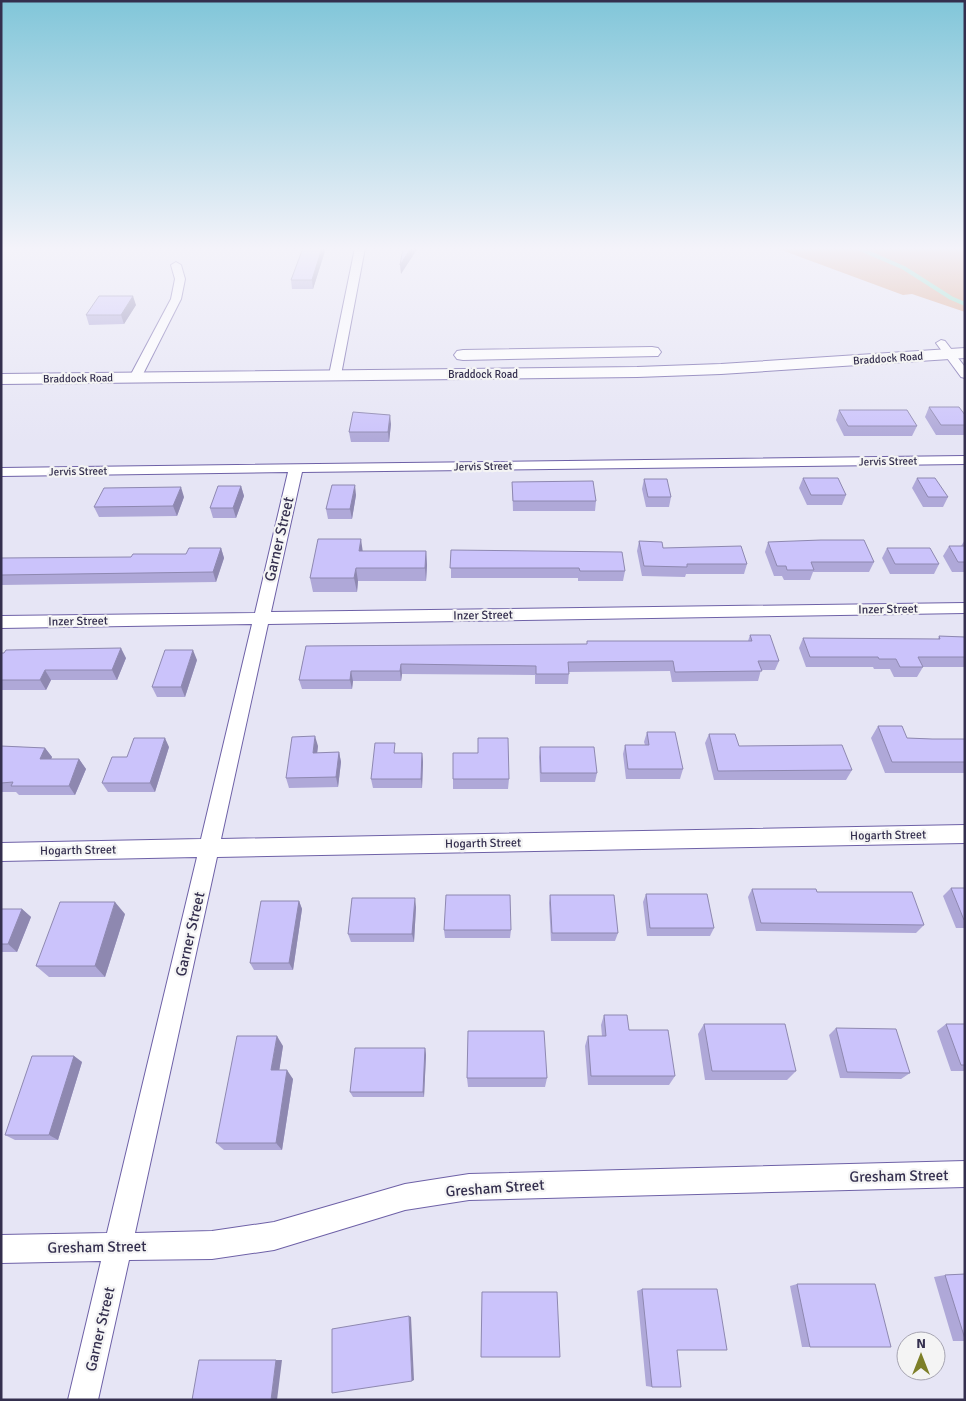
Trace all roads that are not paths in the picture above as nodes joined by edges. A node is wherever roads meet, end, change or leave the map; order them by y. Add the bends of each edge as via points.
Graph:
1 (168, 313) edge
2 (347, 313) edge
3 (965, 342) edge
4 (952, 350) edge
5 (742, 351) dead end
6 (667, 352) dead end
7 (446, 356) dead end
8 (319, 357) dead end
9 (338, 357) junction
10 (358, 357) dead end
11 (126, 359) dead end
12 (145, 359) junction
13 (165, 359) dead end
14 (335, 375) junction
15 (965, 375) edge
16 (135, 378) junction
17 (1, 379) edge
18 (965, 460) edge
19 (296, 468) junction
20 (1, 472) edge
21 (965, 608) edge
22 (261, 618) junction
23 (1, 622) edge
24 (965, 834) edge
25 (209, 848) junction
26 (1, 852) edge
27 (965, 1174) edge
28 (118, 1246) junction
29 (1, 1249) edge
30 (84, 1400) edge

1 - 12 street
2 - 9 street
3 - 4 main road, Braddock Road
4 - 5 main road, Braddock Road
4 - 14 main road, Braddock Road via 712,369
4 - 15 street
6 - 7 main road, Braddock Road
8 - 9 main road
9 - 10 main road
9 - 14 street
11 - 12 main road, Braddock Road
12 - 13 main road, Braddock Road
12 - 16 street
14 - 16 main road, Braddock Road
16 - 17 main road, Braddock Road
18 - 19 street, Jervis Street
19 - 20 street, Jervis Street
19 - 22 street, Garner Street
21 - 22 street, Inzer Street
22 - 23 street, Inzer Street
22 - 25 street, Garner Street
24 - 25 street, Hogarth Street
25 - 26 street, Hogarth Street
25 - 28 street, Garner Street
27 - 28 street, Gresham Street via 469,1187 405,1197 274,1236 212,1245
28 - 29 street, Gresham Street
28 - 30 street, Garner Street

